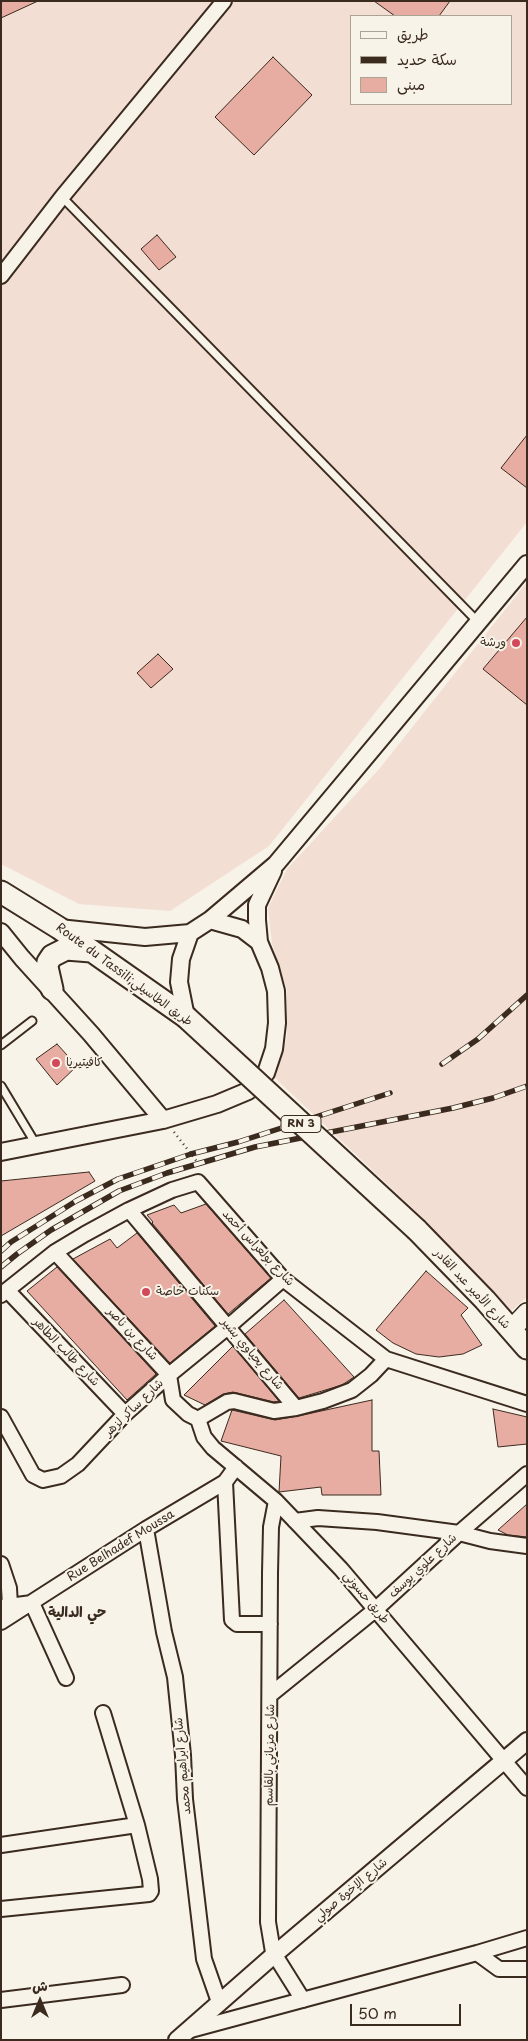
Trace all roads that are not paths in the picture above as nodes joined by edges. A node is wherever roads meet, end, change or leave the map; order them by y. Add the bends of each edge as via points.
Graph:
1 (224, 1) edge
2 (62, 198) junction
3 (1, 276) edge
4 (527, 564) edge
5 (478, 622) junction
6 (276, 864) junction
7 (1, 892) edge
8 (210, 920) junction
9 (60, 928) junction
10 (1, 932) edge
11 (190, 933) junction
12 (259, 942) junction
13 (92, 951) junction
14 (52, 990) junction
15 (186, 1017) junction
16 (32, 1021) dead end
17 (1, 1045) edge
18 (1, 1086) edge
19 (163, 1120) junction
20 (37, 1146) junction
21 (1, 1152) edge
22 (130, 1210) junction
23 (416, 1230) joint
24 (55, 1252) junction
25 (283, 1279) junction
26 (4, 1292) edge
27 (527, 1313) edge
28 (229, 1326) junction
29 (510, 1330) junction
30 (527, 1348) edge
31 (386, 1359) junction
32 (169, 1375) junction
33 (527, 1404) edge
34 (296, 1408) junction
35 (125, 1414) junction
36 (1, 1416) edge
37 (198, 1419) junction
38 (236, 1467) junction
39 (527, 1474) edge
40 (224, 1482) junction
41 (276, 1501) junction
42 (295, 1521) junction
43 (146, 1530) junction
44 (459, 1533) junction
45 (527, 1546) edge
46 (1, 1564) edge
47 (32, 1603) junction
48 (6, 1607) edge
49 (375, 1610) junction
50 (1, 1622) edge
51 (270, 1624) junction
52 (66, 1678) dead end
53 (270, 1695) junction
54 (103, 1713) dead end
55 (527, 1741) edge
56 (503, 1761) junction
57 (527, 1788) edge
58 (137, 1825) junction
59 (1, 1845) edge
60 (1, 1909) edge
61 (527, 1938) edge
62 (275, 1954) junction
63 (477, 1954) junction
64 (527, 1969) edge
65 (122, 1985) dead end
66 (1, 2000) edge
67 (304, 2000) junction
68 (219, 2002) junction
69 (181, 2036) edge

1 - 2 street
2 - 3 street
2 - 5 lane
4 - 5 street
5 - 6 street
6 - 8 street
6 - 12 street via 257,905
7 - 9 main road, Route du Tassili;طريق الطاسيلي / RN 3
8 - 11 street
8 - 12 street via 242,929
9 - 11 street via 145,938
9 - 13 main road, Route du Tassili;طريق الطاسيلي / RN 3
10 - 14 street
11 - 15 street via 181,959 179,982
12 - 19 street via 276,991 274,1049 266,1073 248,1091
13 - 14 main road via 66,949 52,956 47,967
13 - 15 main road, Route du Tassili;طريق الطاسيلي / RN 3
14 - 19 street
15 - 23 main road, Route du Tassili;طريق الطاسيلي / RN 3, bridge
16 - 17 lane
18 - 20 lane
19 - 20 street
20 - 21 street
22 - 24 street
22 - 25 street, شارع بولعراس أحمد via 172,1190 198,1182
22 - 28 street, شارع يحياوي بشير
23 - 29 main road, شارع الأمير عبد القادر / RN 3
24 - 26 street
24 - 32 street, شارع بن ناصر
25 - 28 street, شارع ساكر لزهر
25 - 31 street, شارع بولعراس أحمد
26 - 35 street, شارع طالب الطاهر
27 - 29 main road
28 - 32 street, شارع ساكر لزهر
28 - 34 street, شارع يحياوي بشير
29 - 30 main road, شارع الأمير عبد القادر / RN 3
31 - 33 street, شارع بولعراس أحمد
31 - 34 street via 352,1390
32 - 35 street, شارع ساكر لزهر
32 - 37 street via 172,1400
34 - 37 street via 274,1411 234,1401
35 - 36 street, شارع ساكر لزهر via 78,1464 52,1480 33,1475
37 - 38 street, طريق حسوني via 204,1437
38 - 40 street, Rue Belhadef Moussa
38 - 41 street, طريق حسوني
39 - 44 street, شارع علوي يوسف
40 - 43 street, Rue Belhadef Moussa
40 - 51 street via 232,1620 237,1624
41 - 42 street, طريق حسوني
41 - 51 street, شارع مزياني بالقاسم via 272,1527
42 - 44 street via 318,1518 377,1522
42 - 49 street, طريق حسوني
43 - 47 street, Rue Belhadef Moussa
43 - 68 street, شارع ابراهيم محمد via 175,1676 186,1808 204,1959
44 - 45 street
44 - 49 street, شارع علوي يوسف
46 - 48 street via 9,1588
47 - 48 street
47 - 50 street, Rue Belhadef Moussa
47 - 52 street
49 - 53 street, شارع علوي يوسف
49 - 56 street, طريق حسوني
51 - 53 street, شارع مزياني بالقاسم
53 - 62 street, شارع مزياني بالقاسم via 268,1914
54 - 58 street
55 - 56 street, شارع الإخوة صولي
56 - 57 street, طريق حسوني
56 - 62 street, شارع الإخوة صولي
58 - 59 street
58 - 60 street via 150,1879 149,1894
61 - 63 street
62 - 67 street, شارع مزياني بالقاسم
62 - 68 street, شارع الإخوة صولي
63 - 64 street via 498,1969
63 - 67 street
65 - 66 street
67 - 69 street
68 - 69 street, شارع الإخوة صولي

